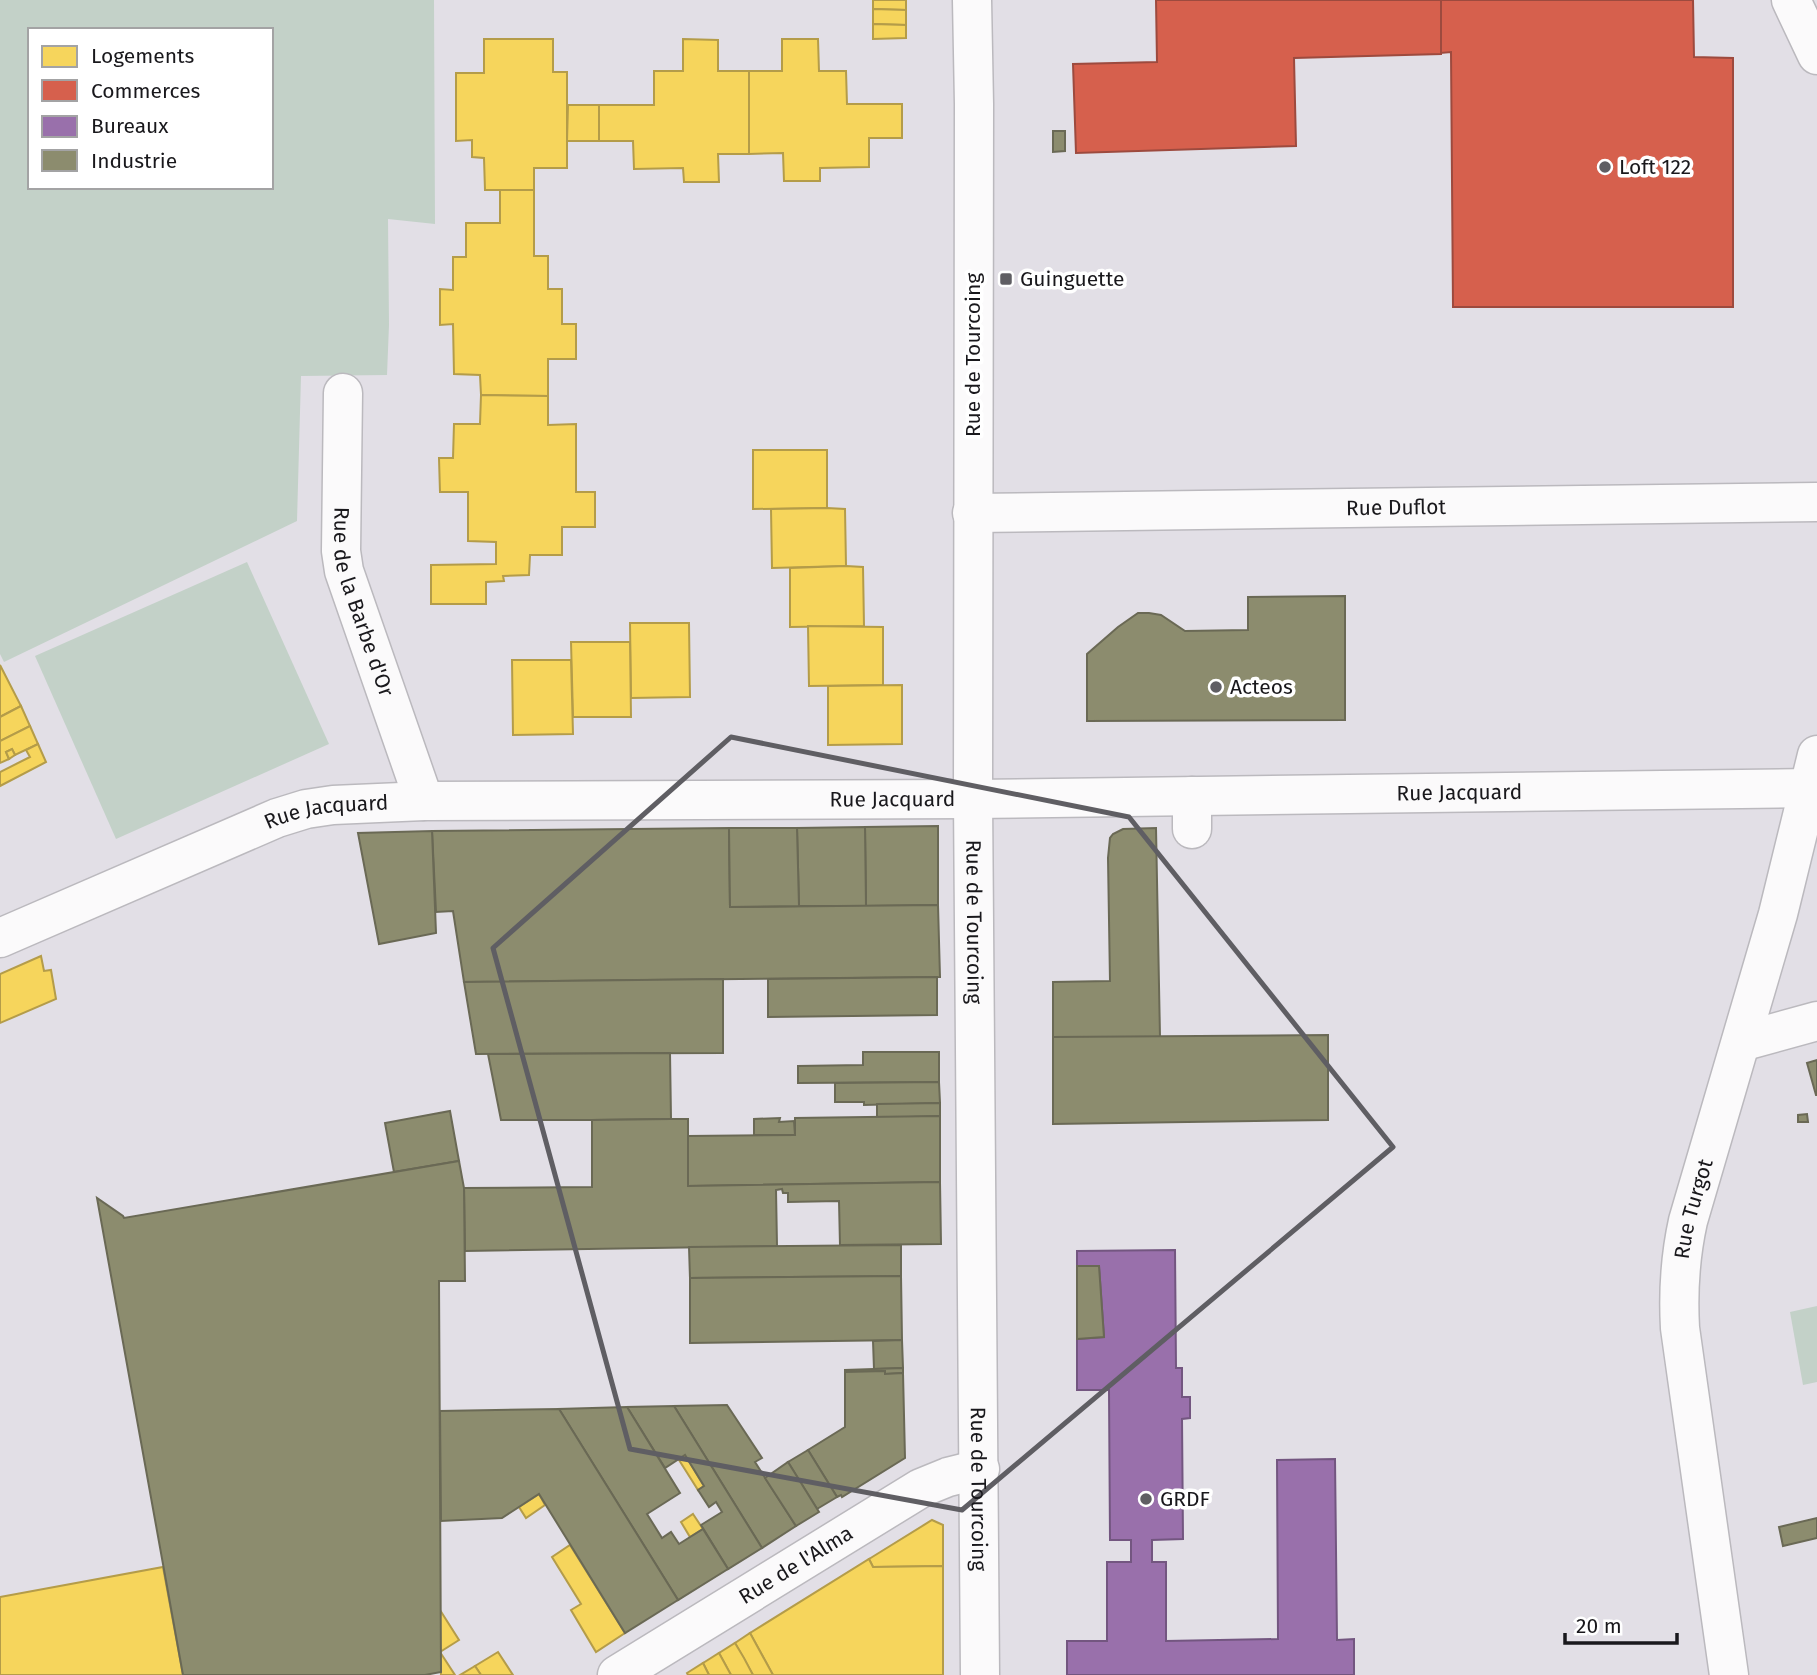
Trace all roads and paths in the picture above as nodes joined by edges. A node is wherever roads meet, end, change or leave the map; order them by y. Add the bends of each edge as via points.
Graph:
1 (972, 0) edge
2 (1791, 0) edge
3 (1817, 55) edge
4 (343, 393) dead end
5 (1817, 502) edge
6 (972, 513) junction
7 (1813, 771) edge
8 (973, 799) junction
9 (424, 801) junction
10 (0, 938) edge
11 (1817, 1021) edge
12 (1741, 1042) junction
13 (979, 1469) junction
14 (617, 1675) edge
15 (980, 1675) edge
16 (1729, 1675) edge

1 - 6 street, Rue de Tourcoing
2 - 3 street
4 - 9 street, Rue de la Barbe d'Or via 344,571
5 - 6 street, Rue Duflot
6 - 8 street, Rue de Tourcoing
7 - 8 street, Rue Jacquard via 1192,812
7 - 12 street, Rue Turgot
8 - 9 street, Rue Jacquard
8 - 13 street, Rue de Tourcoing
9 - 10 street, Rue Jacquard via 332,805 278,818
11 - 12 street
12 - 16 street, Rue Turgot via 1688,1221 1678,1300
13 - 14 street, Rue de l'Alma via 921,1488
13 - 15 street, Rue de Tourcoing

